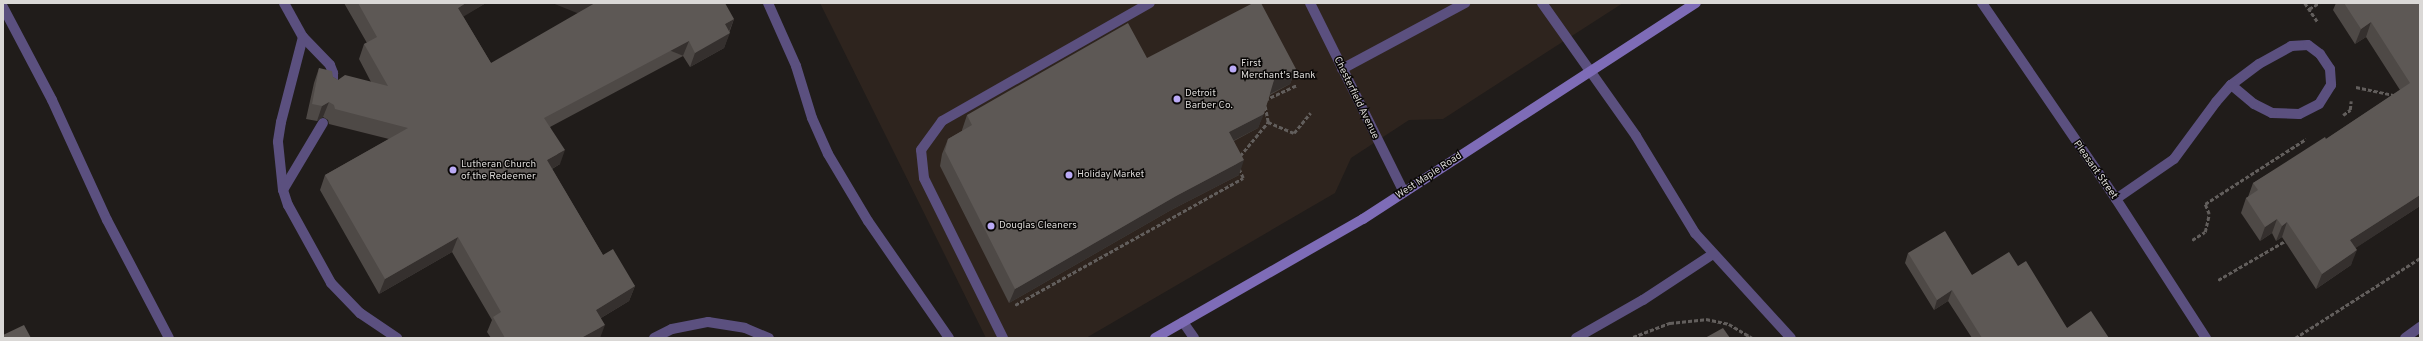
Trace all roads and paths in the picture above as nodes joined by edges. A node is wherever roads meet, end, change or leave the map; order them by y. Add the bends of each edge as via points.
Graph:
1 (284, 3) edge
2 (768, 3) edge
3 (1150, 3) edge
4 (1310, 3) edge
5 (1465, 3) edge
6 (1542, 3) edge
7 (1696, 3) edge
8 (1982, 3) edge
9 (2319, 3) edge
10 (3, 7) edge
11 (2309, 9) dead end
12 (303, 37) junction
13 (1342, 69) junction
14 (1591, 72) junction
15 (1297, 85) edge
16 (2231, 85) junction
17 (2353, 87) dead end
18 (333, 88) edge
19 (2398, 96) edge
20 (1310, 113) dead end
21 (1268, 122) junction
22 (323, 123) edge
23 (1235, 162) edge
24 (1238, 167) edge
25 (282, 190) junction
26 (1404, 192) junction
27 (2116, 199) junction
28 (2285, 241) edge
29 (1713, 254) junction
30 (2420, 258) edge
31 (2218, 280) dead end
32 (1015, 312) dead end
33 (1183, 322) junction
34 (2420, 327) edge
35 (169, 338) edge
36 (397, 338) edge
37 (654, 338) edge
38 (769, 338) edge
39 (950, 338) edge
40 (1004, 338) edge
41 (1155, 338) edge
42 (1194, 338) edge
43 (1576, 338) edge
44 (1630, 338) edge
45 (1752, 338) edge
46 (1791, 338) edge
47 (2206, 338) edge
48 (2295, 338) edge
49 (2405, 338) edge

1 - 12 street
2 - 39 street via 796,66 812,118 828,154 898,265
3 - 40 street via 942,121 921,150 924,178
4 - 13 street, Chesterfield Avenue
5 - 13 street
6 - 14 street
7 - 14 main road, West Maple Road
8 - 27 street, Pleasant Street
9 - 11 path
10 - 35 street via 52,100 107,220
12 - 18 street via 330,65
12 - 25 street via 278,142
13 - 26 street, Chesterfield Avenue
14 - 26 main road, West Maple Road
14 - 29 street via 1636,136 1695,233
15 - 21 path via 1264,101
16 - 16 street via 2259,64 2291,46 2308,45 2320,54 2330,69 2331,85 2319,104 2299,114 2272,112 2254,104
16 - 27 street via 2174,159
17 - 19 path
20 - 21 path via 1294,133
21 - 23 path
22 - 25 street
24 - 32 path via 1243,178 1015,305
25 - 36 street via 331,283 360,313
26 - 33 main road, West Maple Road via 1297,258
27 - 47 street, Pleasant Street
28 - 31 path
29 - 43 street via 1643,300
29 - 46 street
30 - 48 path
33 - 41 main road, West Maple Road
33 - 42 street
34 - 49 street
37 - 38 street via 672,329 708,322 746,328
44 - 45 path via 1670,323 1706,319 1729,324

